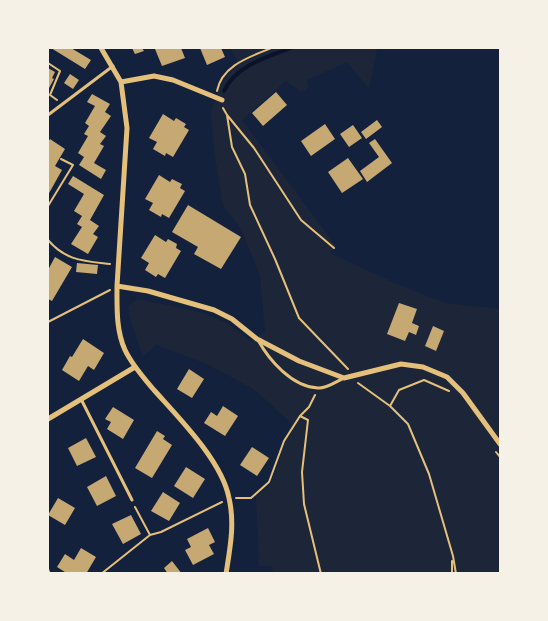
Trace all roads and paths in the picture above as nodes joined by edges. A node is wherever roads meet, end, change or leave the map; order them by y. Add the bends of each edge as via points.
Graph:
1 (101, 48) edge
2 (271, 48) edge
3 (48, 63) edge
4 (113, 66) junction
5 (121, 82) junction
6 (219, 99) joint
7 (63, 103) junction
8 (48, 115) edge
9 (61, 159) dead end
10 (48, 206) edge
11 (48, 240) edge
12 (334, 248) dead end
13 (118, 265) junction
14 (117, 286) junction
15 (48, 322) edge
16 (257, 339) junction
17 (135, 367) junction
18 (354, 375) junction
19 (344, 378) junction
20 (319, 389) junction
21 (450, 392) dead end
22 (81, 399) junction
23 (390, 406) junction
24 (300, 416) junction
25 (48, 419) edge
26 (500, 444) edge
27 (496, 451) dead end
28 (500, 458) edge
29 (230, 498) junction
30 (132, 500) joint
31 (150, 535) junction
32 (48, 569) edge
33 (50, 574) edge
34 (100, 574) edge
35 (226, 574) edge
36 (321, 574) edge
37 (454, 574) edge

1 - 4 street
2 - 6 path via 238,63 227,72 219,81
3 - 7 path via 60,72 50,95
4 - 5 street
4 - 7 lane
5 - 6 street via 154,76 173,80
5 - 13 street via 127,128
7 - 8 lane
9 - 10 path via 72,165
11 - 13 path via 56,250 76,260
12 - 18 path via 301,220 254,148 227,115 232,147 245,174 250,205 299,318
13 - 14 street
14 - 15 path
14 - 16 street via 148,291 214,310
14 - 17 street via 120,332
16 - 19 street via 299,361
16 - 20 lane via 288,377
17 - 22 street
17 - 29 street via 190,430 216,467
18 - 19 street
18 - 23 path via 357,382
18 - 26 street via 401,364 423,366 447,377 463,393
19 - 20 lane
20 - 24 path
21 - 23 path via 424,380 399,390
22 - 25 street
22 - 30 lane
23 - 37 path via 408,424 429,474 453,556
24 - 29 path via 284,440 268,482 251,498
24 - 36 path via 308,420 302,472 304,504
27 - 28 path
29 - 31 path
29 - 35 street via 232,536
30 - 31 path
31 - 34 path
32 - 33 path

